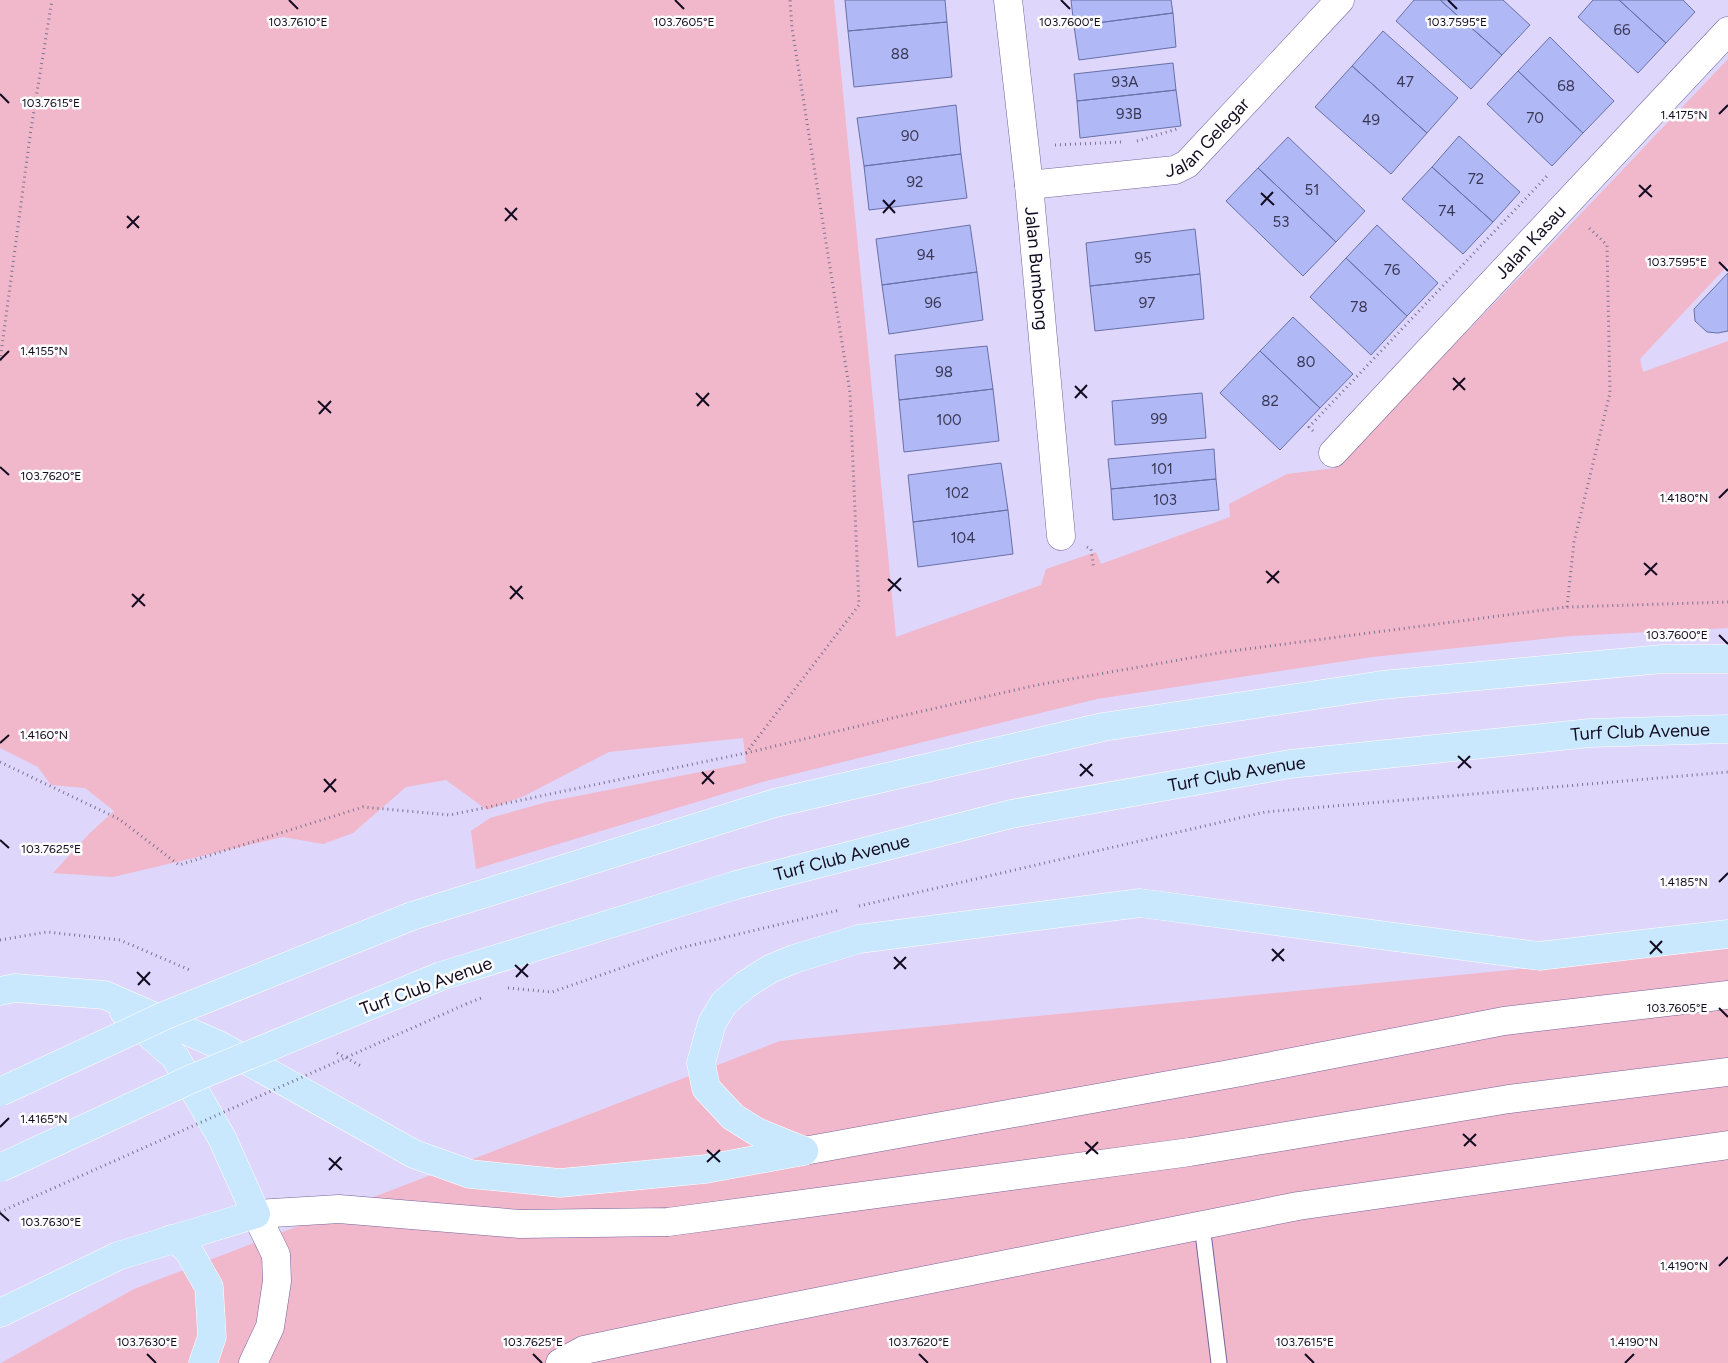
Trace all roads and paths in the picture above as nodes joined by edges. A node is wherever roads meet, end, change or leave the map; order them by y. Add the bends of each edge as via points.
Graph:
1 (52, 0) edge
2 (790, 0) edge
3 (1008, 0) edge
4 (1340, 0) edge
5 (1728, 31) edge
6 (1185, 127) dead end
7 (1125, 142) dead end
8 (1134, 142) dead end
9 (1024, 146) junction
10 (1029, 185) junction
11 (1565, 205) junction
12 (0, 361) edge
13 (1333, 453) dead end
14 (1061, 536) dead end
15 (1091, 549) dead end
16 (1094, 569) dead end
17 (1728, 602) edge
18 (1567, 608) junction
19 (1728, 659) edge
20 (1728, 729) edge
21 (746, 754) junction
22 (0, 762) edge
23 (1728, 772) edge
24 (1728, 934) edge
25 (506, 988) dead end
26 (0, 991) edge
27 (490, 994) dead end
28 (105, 995) junction
29 (1728, 995) edge
30 (1728, 1072) edge
31 (0, 1092) edge
32 (1728, 1145) edge
33 (804, 1151) junction
34 (0, 1168) edge
35 (0, 1212) edge
36 (256, 1214) junction
37 (1202, 1225) junction
38 (171, 1239) junction
39 (0, 1313) edge
40 (203, 1363) edge
41 (253, 1363) edge
42 (560, 1363) edge
43 (1219, 1363) edge

1 - 12 path
2 - 21 path via 850,393 859,606
3 - 9 street, Jalan Bumbong
4 - 10 street, Jalan Gelegar via 1187,164 1174,170
5 - 11 street, Jalan Kasau
6 - 8 path
7 - 9 path
9 - 10 street, Jalan Bumbong
10 - 14 street, Jalan Bumbong
11 - 13 street, Jalan Kasau
11 - 18 path via 1607,245 1610,393 1574,542
15 - 16 path
17 - 18 path
18 - 21 path via 1224,652 1125,668 990,696
19 - 31 main road, bridge via 1662,659 1382,685 1103,727 776,803 412,916 166,1015
20 - 34 main road, Turf Club Avenue, bridge via 1590,733 1290,764 1011,814 736,885 441,976 191,1079
21 - 22 path via 450,815 363,807 179,865 120,819
23 - 25 path via 1265,812 676,948 552,992
24 - 33 main road via 1539,956 1140,903 860,940 794,959 745,985 724,1003 712,1024 701,1063 706,1088 733,1117 757,1132
26 - 28 main road via 15,988
27 - 35 path, bridge
28 - 33 main road via 219,1045 414,1154 470,1174 560,1183 706,1169
28 - 36 main road via 175,1057 222,1138
29 - 33 street via 1504,1021
30 - 36 street via 1508,1098 1190,1152 668,1222 520,1224 339,1209
32 - 37 street via 1298,1206
36 - 38 main road
36 - 41 street via 276,1255 277,1281 270,1327
37 - 42 street via 584,1350
37 - 43 lane
38 - 39 main road via 118,1256
38 - 40 main road via 188,1250 209,1286 212,1337

